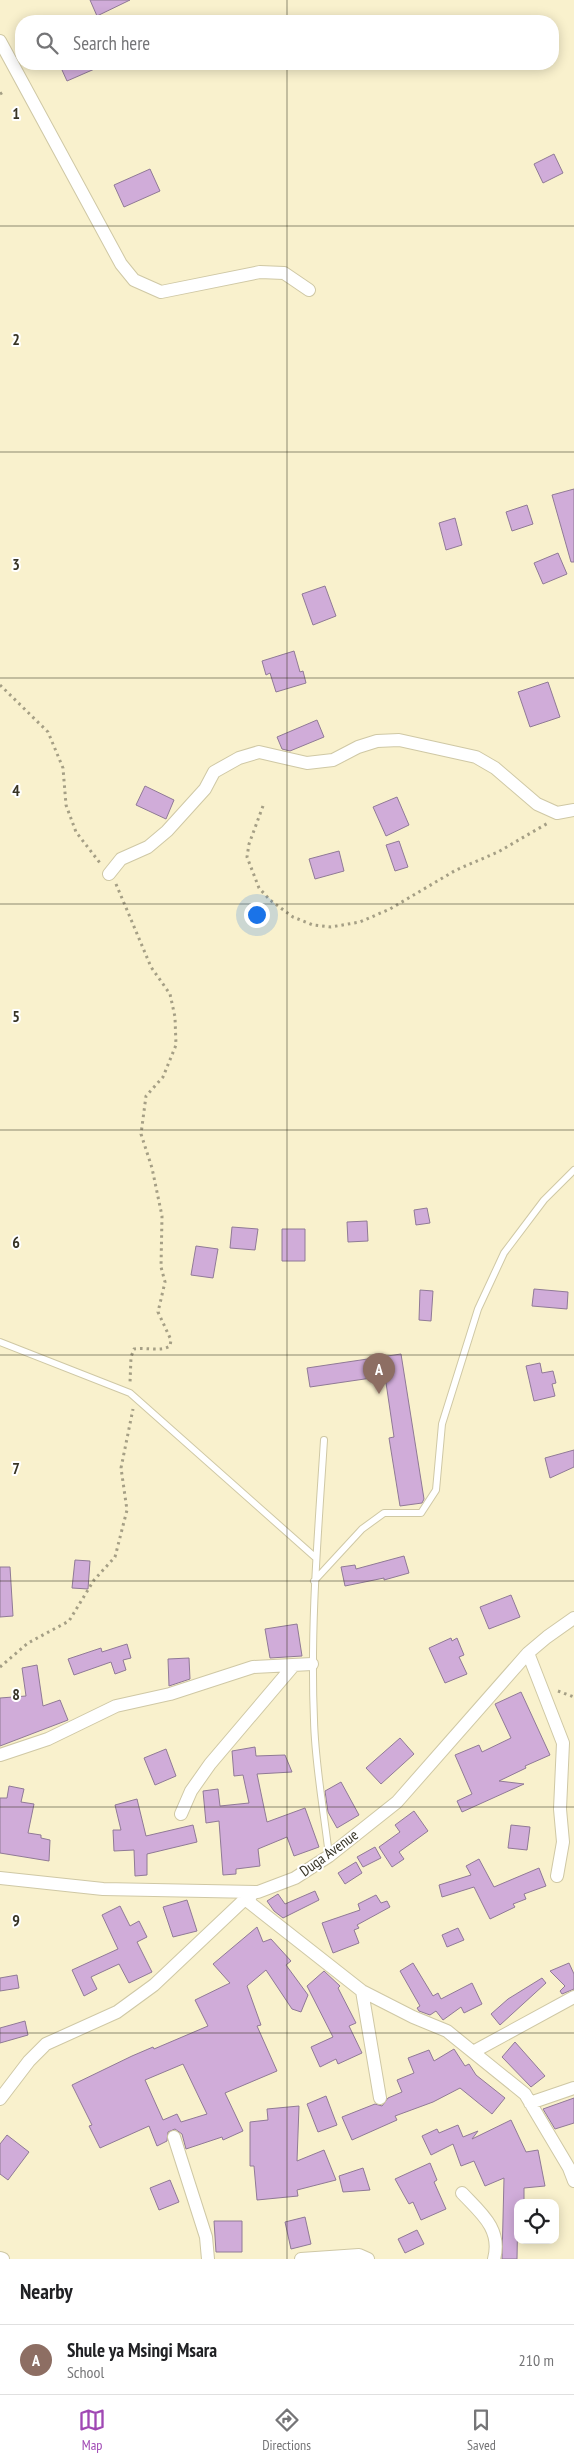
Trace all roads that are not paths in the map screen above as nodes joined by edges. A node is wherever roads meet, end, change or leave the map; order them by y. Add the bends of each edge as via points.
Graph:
1 (0, 41) edge
2 (15, 69) edge
3 (16, 70) edge
4 (309, 290) dead end
5 (571, 812) edge
6 (109, 874) road end
7 (574, 1170) edge
8 (0, 1342) edge
9 (324, 1440) dead end
10 (316, 1558) junction
11 (314, 1582) junction
12 (574, 1618) edge
13 (528, 1653) junction
14 (312, 1664) junction
15 (294, 1665) junction
16 (0, 1755) edge
17 (182, 1814) dead end
18 (329, 1856) junction
19 (557, 1876) dead end
20 (0, 1878) edge
21 (258, 1892) junction
22 (245, 1899) junction
23 (362, 1990) junction
24 (574, 1998) edge
25 (473, 2052) junction
26 (574, 2088) edge
27 (380, 2098) dead end
28 (0, 2099) edge
29 (530, 2103) junction
30 (174, 2137) dead end
31 (574, 2181) edge
32 (462, 2193) dead end
33 (208, 2259) edge
34 (301, 2259) edge
35 (368, 2259) edge
36 (494, 2259) edge

1 - 2 street
3 - 4 street via 121,264 134,280 161,292 260,272 284,273
5 - 6 street via 557,812 537,804 495,768 476,757 399,740 377,741 333,760 307,763 259,752 239,758 214,772 205,789 167,831 148,847 121,859
7 - 11 lane via 544,1200 504,1253 478,1309 442,1424 436,1490 430,1502 421,1513 384,1513 362,1529
8 - 10 lane via 130,1393
9 - 10 lane
10 - 11 lane
11 - 14 lane
12 - 13 street, Duga Avenue
13 - 18 street, Duga Avenue via 397,1802
13 - 19 street via 563,1743 560,1809 563,1842
14 - 15 street
14 - 18 lane via 314,1723
15 - 16 street via 253,1667 170,1694 116,1706 48,1739
15 - 17 street via 210,1764 191,1791
18 - 21 street, Duga Avenue via 295,1878
20 - 21 street, Duga Avenue via 103,1889
21 - 22 street
22 - 23 street
22 - 28 street via 139,1996 117,2012 46,2044 28,2061
23 - 25 street via 412,2017 447,2031
23 - 27 street
24 - 25 street
25 - 29 street via 525,2094
26 - 29 street
29 - 31 street
30 - 33 street via 206,2237
32 - 36 street via 494,2232 497,2247
34 - 35 street via 358,2255

